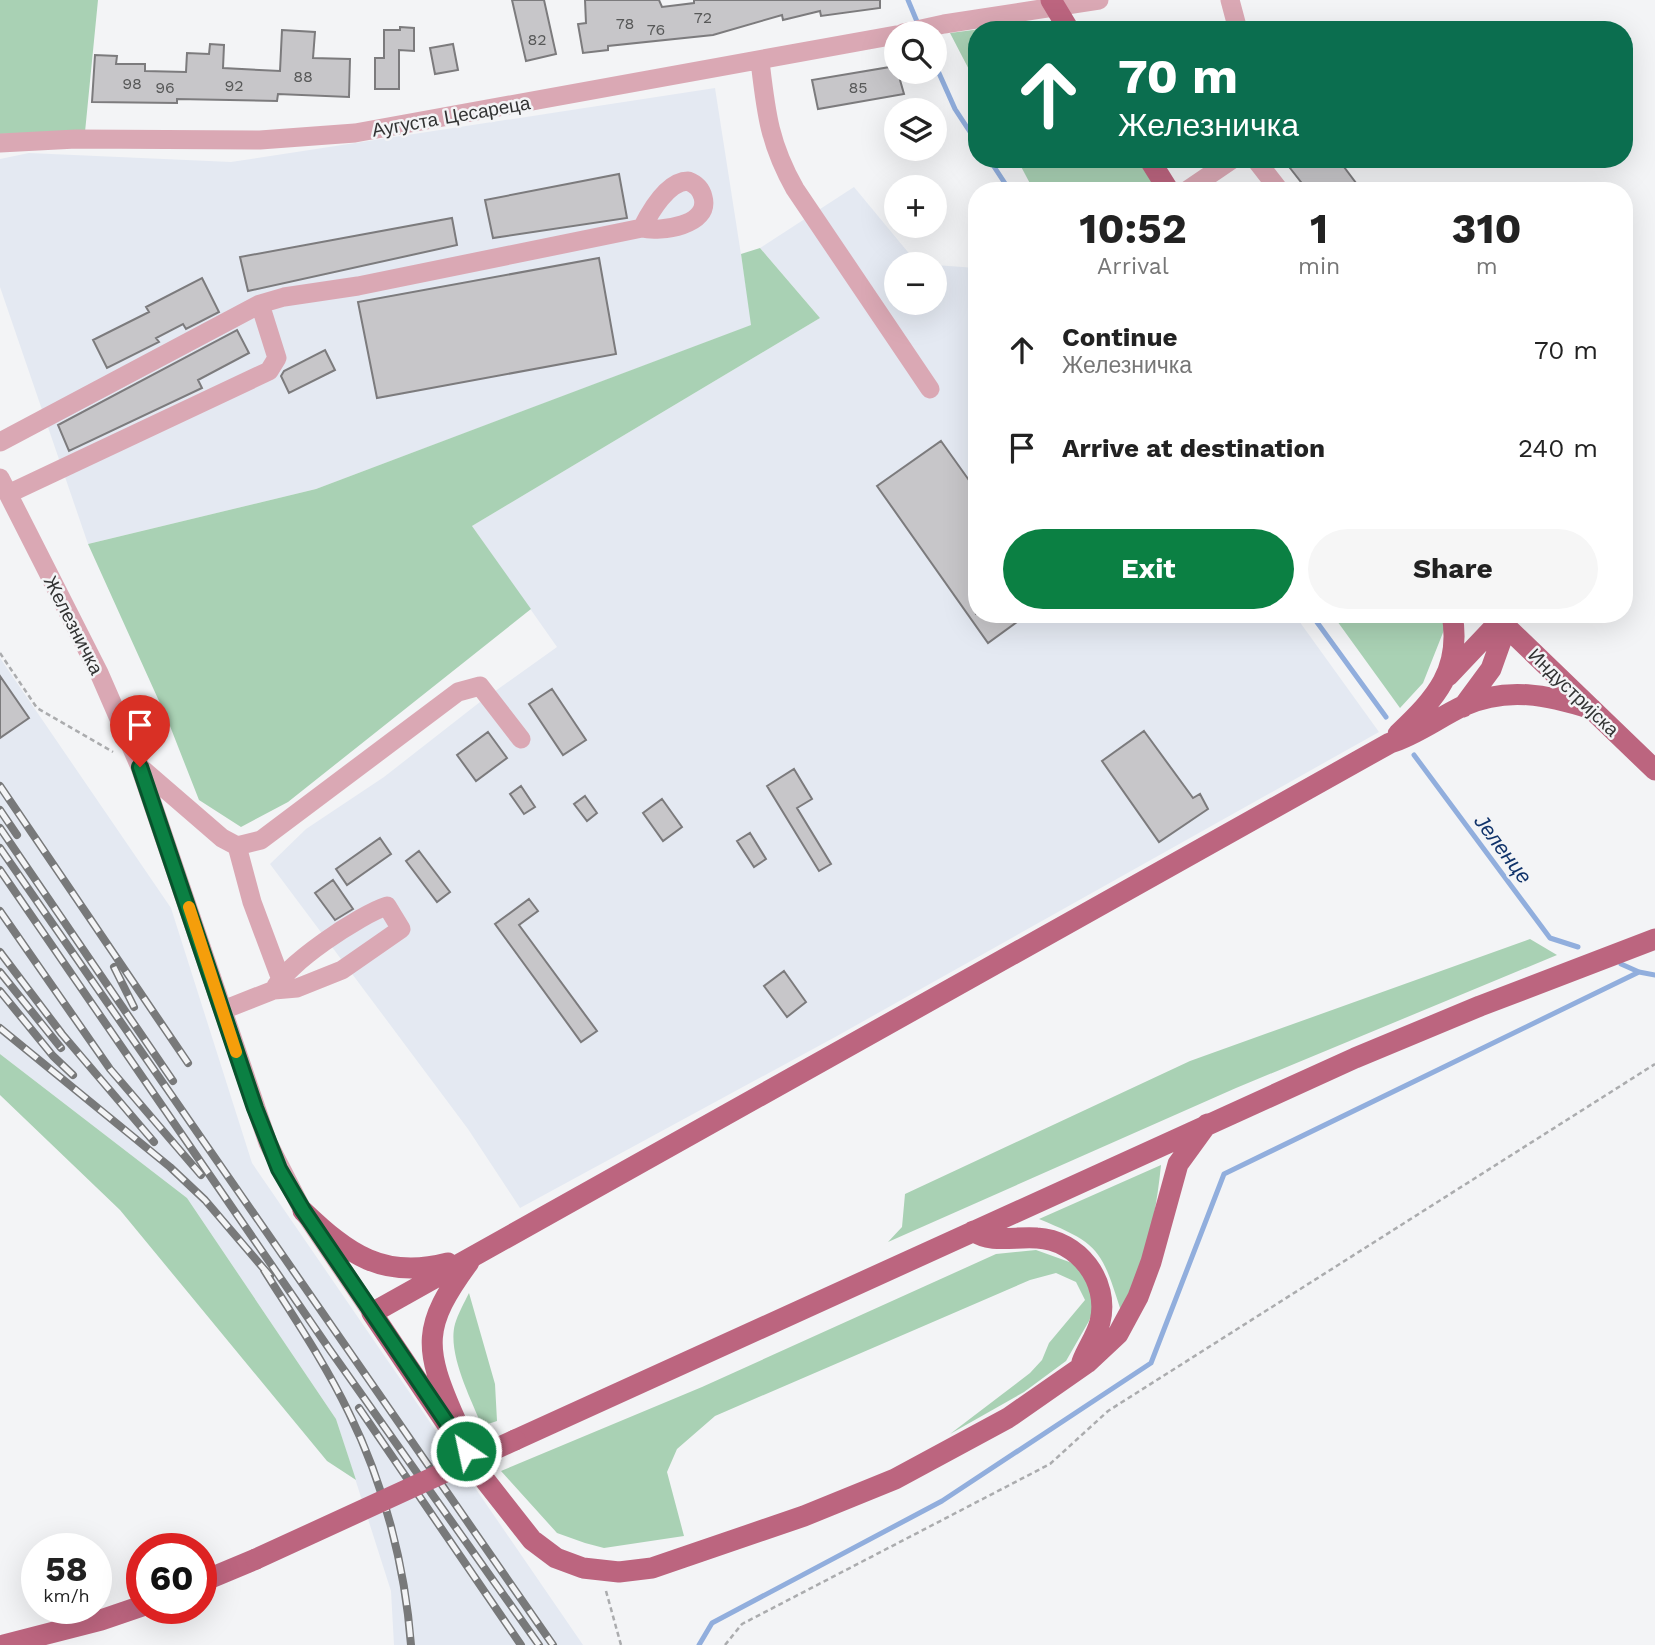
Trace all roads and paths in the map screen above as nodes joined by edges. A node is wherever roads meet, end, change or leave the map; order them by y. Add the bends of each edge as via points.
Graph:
1 (1099, 0) edge
2 (1230, 0) edge
3 (1053, 3) edge
4 (1064, 21) edge
5 (1236, 21) edge
6 (947, 24) edge
7 (884, 37) edge
8 (760, 61) junction
9 (0, 143) edge
10 (1220, 168) edge
11 (1262, 168) edge
12 (1199, 182) edge
13 (1273, 182) edge
14 (642, 228) dead end
15 (260, 304) junction
16 (930, 389) dead end
17 (0, 442) edge
18 (4, 486) edge
19 (1453, 623) edge
20 (1497, 623) edge
21 (1499, 623) edge
22 (1501, 623) edge
23 (0, 653) edge
24 (1446, 678) junction
25 (1463, 707) junction
26 (1592, 709) junction
27 (521, 738) dead end
28 (1390, 743) junction
29 (140, 767) junction
30 (1655, 770) edge
31 (237, 846) junction
32 (1655, 939) edge
33 (277, 984) junction
34 (223, 1010) junction
35 (1655, 1065) edge
36 (1207, 1124) junction
37 (303, 1210) junction
38 (973, 1231) junction
39 (474, 1255) junction
40 (372, 1312) junction
41 (1080, 1367) junction
42 (481, 1475) junction
43 (604, 1571) junction
44 (217, 1576) edge
45 (126, 1611) edge
46 (4, 1645) edge
47 (621, 1645) edge
48 (725, 1645) edge

1 - 3 street, Аугуста Цесареца
2 - 5 street
3 - 4 main road
3 - 6 street, Аугуста Цесареца
7 - 8 street, Аугуста Цесареца
8 - 9 street, Аугуста Цесареца via 330,136
8 - 16 street via 767,123 794,189
10 - 12 street
11 - 13 street
14 - 15 street
15 - 17 street
15 - 18 street via 276,352 269,371
18 - 29 street, Железничка via 99,673
19 - 24 main road via 1454,649
20 - 24 main road
21 - 25 main road via 1491,669
22 - 26 main road, Индустријска
23 - 29 path via 37,708
24 - 28 main road
25 - 26 main road via 1495,696 1525,693
25 - 28 main road
26 - 30 main road, Индустријска
27 - 31 street via 480,686 458,692 261,840
28 - 39 main road
29 - 31 street
29 - 34 street, Железничка
31 - 33 street
32 - 36 main road via 1480,1006
33 - 33 street via 297,988 342,970 401,929 387,906 369,911
33 - 34 street
34 - 37 street, Железничка via 268,1143
35 - 48 path via 1108,1411 1051,1464 742,1624
36 - 38 main road
36 - 41 main road via 1178,1164 1145,1280 1118,1334
37 - 39 main road via 341,1246 375,1264 420,1268
37 - 40 street, Железничка
38 - 41 main road via 988,1239 1049,1240 1073,1250 1090,1267 1100,1289 1100,1320
38 - 44 main road, bridge
39 - 40 main road
39 - 42 main road via 440,1304 432,1350 437,1376
40 - 42 main road
41 - 43 main road via 1008,1418 862,1493 672,1562 631,1571
42 - 43 main road via 518,1526 545,1552 575,1566
43 - 47 path
45 - 46 main road

